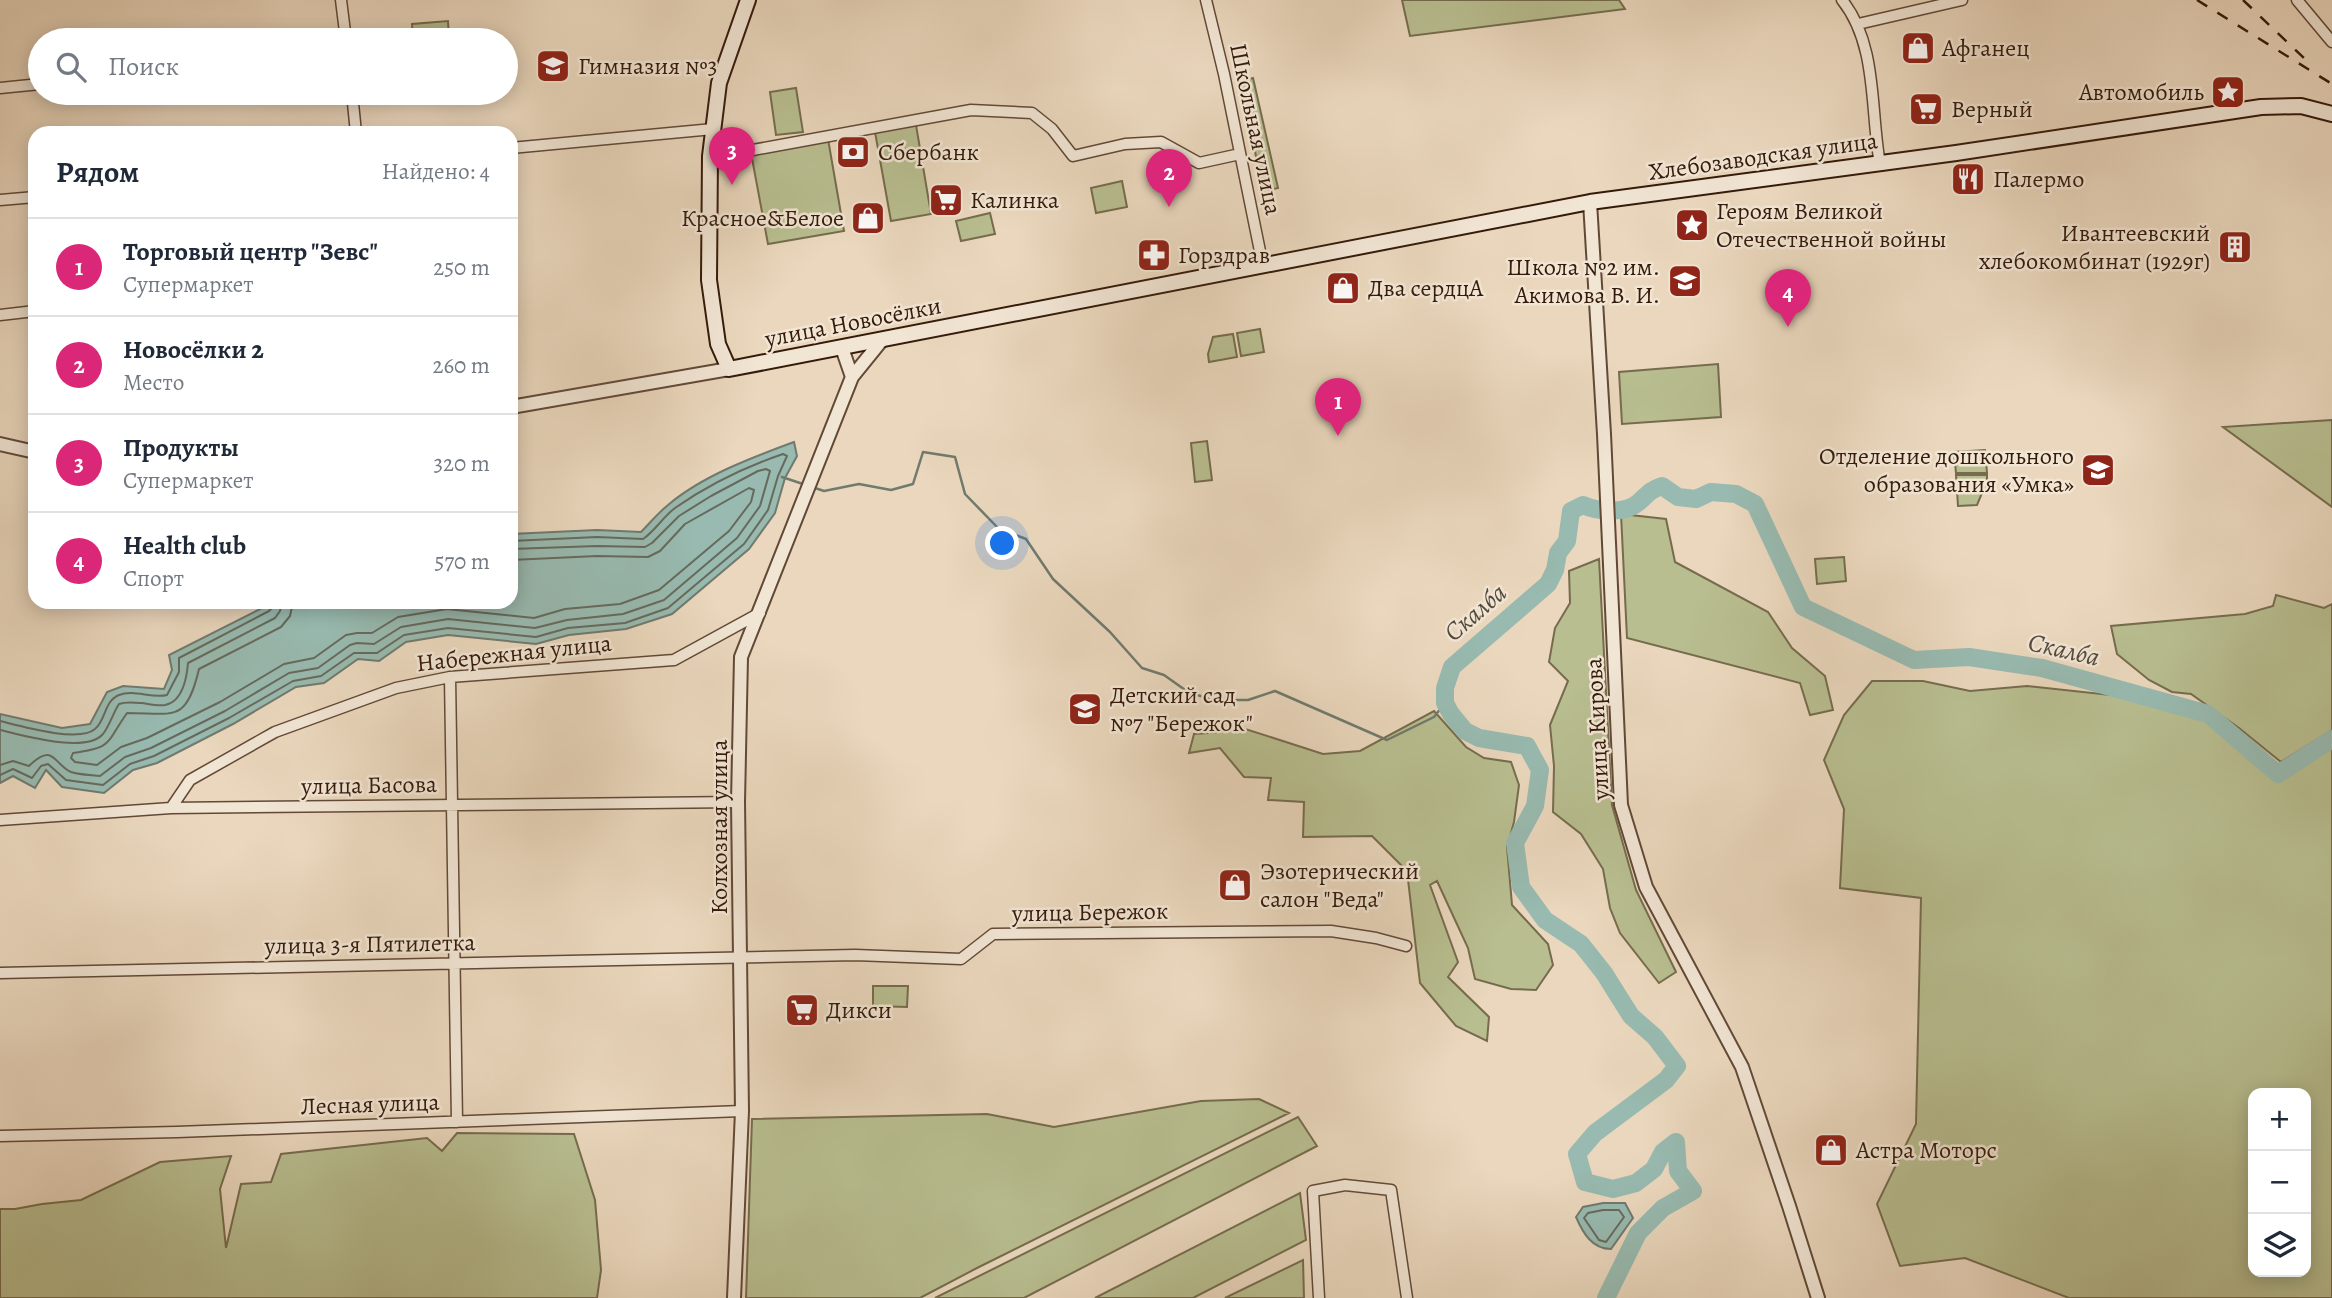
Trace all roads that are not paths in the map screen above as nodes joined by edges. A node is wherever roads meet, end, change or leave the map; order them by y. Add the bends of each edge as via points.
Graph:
1 (341, 0) edge
2 (748, 0) edge
3 (1206, 0) edge
4 (1842, 0) edge
5 (1962, 0) edge
6 (2297, 0) edge
7 (1858, 24) junction
8 (344, 28) edge
9 (2332, 42) edge
10 (28, 85) edge
11 (0, 88) edge
12 (353, 105) edge
13 (2332, 114) edge
14 (355, 126) edge
15 (713, 129) junction
16 (518, 147) edge
17 (1240, 153) junction
18 (710, 156) junction
19 (1880, 164) junction
20 (28, 198) edge
21 (0, 200) edge
22 (1590, 202) junction
23 (1263, 266) junction
24 (1202, 278) joint
25 (28, 312) edge
26 (0, 314) edge
27 (882, 340) junction
28 (842, 348) junction
29 (729, 369) junction
30 (852, 377) junction
31 (518, 406) edge
32 (0, 444) edge
33 (28, 450) edge
34 (760, 613) junction
35 (450, 677) junction
36 (738, 802) junction
37 (451, 805) junction
38 (171, 808) junction
39 (0, 820) edge
40 (1406, 946) dead end
41 (740, 957) junction
42 (454, 962) junction
43 (0, 973) edge
44 (742, 1111) junction
45 (457, 1122) junction
46 (0, 1136) edge
47 (734, 1298) edge
48 (1319, 1298) edge
49 (1407, 1298) edge
50 (1818, 1298) edge

1 - 8 street
2 - 15 main road via 719,83
3 - 17 street, Школьная улица
4 - 7 street
5 - 7 street
6 - 9 street
7 - 19 street via 1867,57
10 - 11 street
12 - 14 street
13 - 19 main road, Хлебозаводская улица via 2301,106 2261,107
15 - 16 street
15 - 18 main road
17 - 18 street via 1199,163 1161,142 1125,144 1073,156 1032,113 971,110
17 - 23 street, Школьная улица
18 - 29 main road via 709,280 716,334
19 - 22 main road, Хлебозаводская улица
20 - 21 street
22 - 23 main road, Хлебозаводская улица
22 - 50 street, улица Кирова via 1621,805 1646,887 1742,1067
23 - 24 main road, Хлебозаводская улица
24 - 27 main road, улица Новосёлки
25 - 26 street
27 - 28 main road, улица Новосёлки
27 - 30 street, Колхозная улица
28 - 29 main road, улица Новосёлки
28 - 30 street
29 - 31 street, улица Новосёлки
30 - 34 street, Колхозная улица
32 - 33 street
34 - 35 street, Набережная улица via 674,660
34 - 36 street, Колхозная улица via 741,657
35 - 37 street
35 - 38 street, Набережная улица via 396,688 275,732 190,780
36 - 37 street, улица Басова
36 - 41 street, Колхозная улица
37 - 38 street, улица Басова
37 - 42 street
38 - 39 street, улица Басова
40 - 41 street, улица Бережок via 1331,931 1047,933 993,934 961,959
41 - 42 street, улица 3-я Пятилетка
41 - 44 street, Колхозная улица
42 - 43 street, улица 3-я Пятилетка
42 - 45 street
44 - 45 street, Лесная улица
44 - 47 street, Колхозная улица
45 - 46 street, Лесная улица
48 - 49 street via 1313,1191 1345,1185 1391,1190

